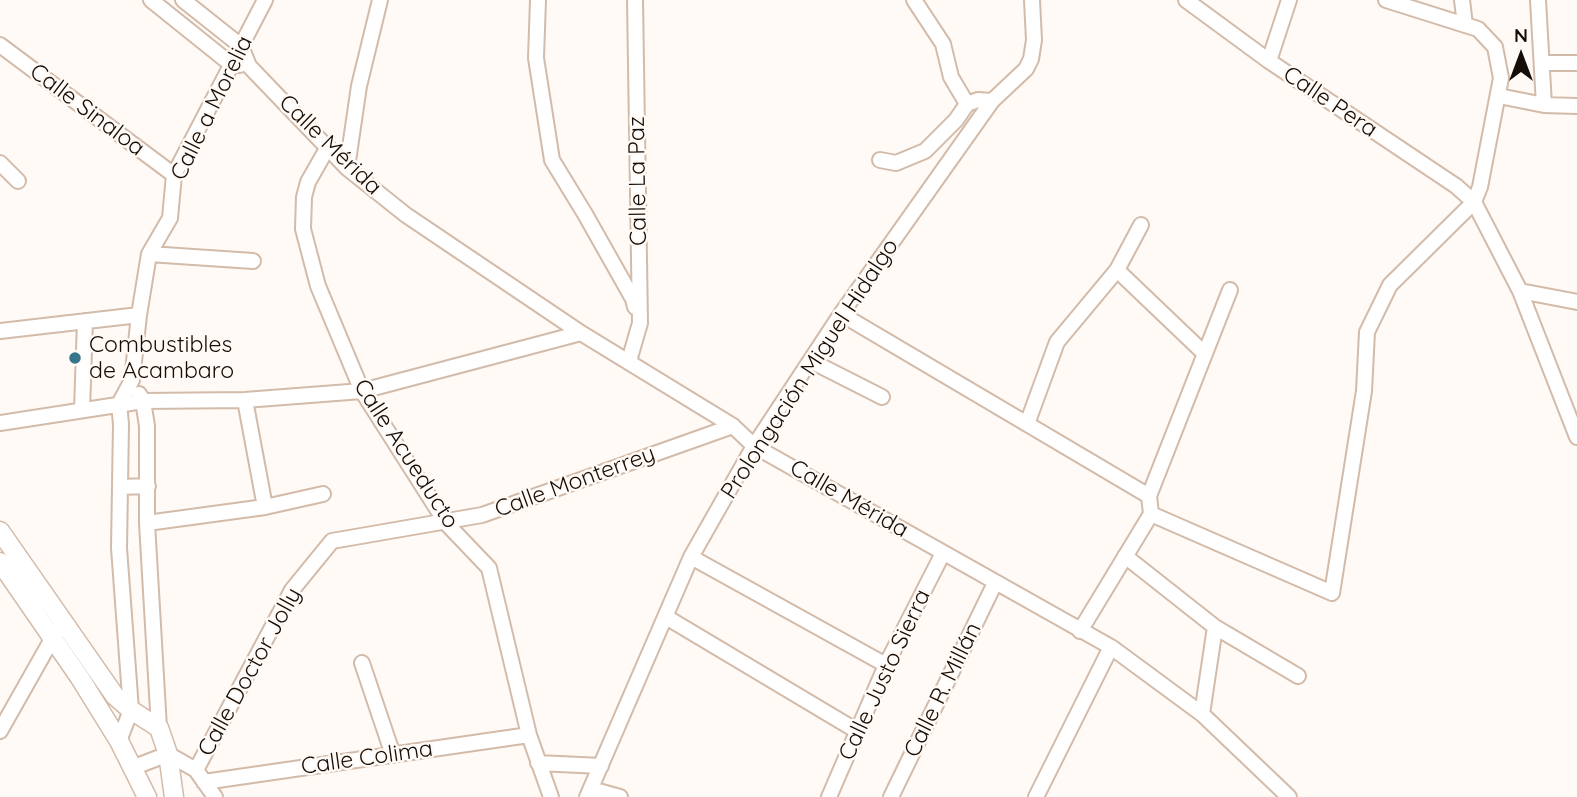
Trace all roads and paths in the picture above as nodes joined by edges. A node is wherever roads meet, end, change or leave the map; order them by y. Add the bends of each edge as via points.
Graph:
1 (151, 0) edge
2 (183, 0) edge
3 (265, 0) edge
4 (380, 0) edge
5 (538, 0) edge
6 (635, 0) edge
7 (914, 0) edge
8 (1032, 0) edge
9 (1186, 0) edge
10 (1289, 0) edge
11 (1386, 0) edge
12 (1462, 0) edge
13 (1538, 0) edge
14 (1465, 25) junction
15 (0, 45) edge
16 (241, 46) junction
17 (1269, 61) junction
18 (1542, 64) junction
19 (1577, 64) edge
20 (232, 65) junction
21 (248, 66) junction
22 (1499, 96) junction
23 (992, 101) junction
24 (967, 104) junction
25 (1544, 105) junction
26 (1577, 106) edge
27 (328, 147) junction
28 (880, 160) dead end
29 (0, 163) edge
30 (347, 168) junction
31 (174, 175) junction
32 (18, 181) dead end
33 (1474, 202) junction
34 (1141, 225) dead end
35 (149, 254) junction
36 (253, 261) dead end
37 (1117, 270) junction
38 (1230, 289) dead end
39 (1520, 291) junction
40 (1577, 302) edge
41 (841, 314) junction
42 (139, 315) junction
43 (85, 321) junction
44 (640, 323) junction
45 (0, 331) edge
46 (581, 333) junction
47 (1205, 354) junction
48 (629, 361) junction
49 (811, 361) junction
50 (132, 380) junction
51 (362, 391) junction
52 (882, 397) dead end
53 (245, 400) junction
54 (143, 401) junction
55 (118, 404) junction
56 (82, 410) junction
57 (0, 423) edge
58 (1027, 424) junction
59 (733, 426) junction
60 (1577, 437) edge
61 (754, 446) junction
62 (148, 486) junction
63 (120, 487) junction
64 (323, 494) dead end
65 (1149, 496) junction
66 (265, 507) junction
67 (1151, 514) junction
68 (147, 523) junction
69 (446, 523) junction
70 (0, 531) edge
71 (332, 541) joint
72 (943, 553) junction
73 (1125, 555) junction
74 (691, 557) junction
75 (0, 562) edge
76 (995, 583) junction
77 (666, 617) junction
78 (1215, 627) junction
79 (58, 630) junction
80 (1080, 631) junction
81 (1111, 647) junction
82 (362, 663) dead end
83 (886, 665) junction
84 (1298, 676) dead end
85 (131, 710) junction
86 (1202, 713) junction
87 (159, 728) junction
88 (0, 731) edge
89 (857, 731) junction
90 (529, 735) junction
91 (119, 741) junction
92 (167, 754) junction
93 (393, 755) junction
94 (538, 763) junction
95 (601, 766) junction
96 (132, 768) junction
97 (200, 776) junction
98 (589, 793) edge
99 (147, 797) edge
100 (174, 797) edge
101 (215, 797) edge
102 (551, 797) edge
103 (620, 797) edge
104 (829, 797) edge
105 (891, 797) edge
106 (1036, 797) edge
107 (1289, 797) edge

1 - 20 street
2 - 16 street
3 - 16 street, Calle a Morelia
4 - 30 street via 359,86
5 - 44 street via 536,58 552,160 633,299
6 - 44 street, Calle La Paz
7 - 24 street via 943,44 951,77
8 - 23 street, Prolongación Miguel Hidalgo via 1031,59 1027,69
9 - 17 street, Calle Pera
10 - 17 street
11 - 14 street
12 - 14 street
13 - 18 street
14 - 22 street via 1478,29 1495,47
15 - 31 street, Calle Sinaloa
16 - 20 street, Calle a Morelia
16 - 21 street, Calle Mérida
17 - 33 street, Calle Pera via 1457,186
18 - 19 street
18 - 25 street
20 - 21 street
20 - 31 street, Calle a Morelia
21 - 27 street, Calle Mérida
22 - 25 street
22 - 33 street
23 - 24 street
23 - 41 street, Prolongación Miguel Hidalgo
24 - 28 street via 925,151 896,163
25 - 26 street
27 - 30 street, Calle Mérida
27 - 51 street, Calle Acueducto via 308,181 303,229 318,286
29 - 32 street
30 - 46 street, Calle Mérida via 406,215
31 - 35 street, Calle a Morelia via 170,218
33 - 39 street
33 - 67 street via 1390,285 1367,332 1364,391 1332,593
34 - 37 street
35 - 36 street
35 - 42 street, Calle a Morelia
37 - 47 street
37 - 58 street via 1057,342
38 - 47 street
39 - 40 street
39 - 60 street
41 - 49 street, Prolongación Miguel Hidalgo
41 - 58 street
42 - 43 street
42 - 50 street, Calle a Morelia
43 - 45 street
43 - 56 street
44 - 48 street, Calle La Paz
46 - 48 street, Calle Mérida
46 - 51 street
47 - 65 street
48 - 59 street, Calle Mérida
49 - 52 street
49 - 61 street, Prolongación Miguel Hidalgo
50 - 54 street
50 - 55 street, Calle a Morelia
51 - 53 street
51 - 69 street, Calle Acueducto
53 - 54 street
53 - 66 street
54 - 55 street
54 - 62 street
55 - 56 street
55 - 63 street
56 - 57 street
58 - 65 street
59 - 61 street, Calle Mérida
59 - 69 street, Calle Monterrey via 482,515
61 - 72 street, Calle Mérida
61 - 74 street, Prolongación Miguel Hidalgo
62 - 63 street
62 - 68 street
63 - 85 street via 119,548
64 - 66 street
65 - 67 street
66 - 68 street
67 - 73 street
68 - 87 street
69 - 71 street, Calle Monterrey
69 - 90 street, Calle Acueducto via 489,568
70 - 79 main road
71 - 97 street, Calle Doctor Jolly via 292,590
72 - 76 street, Calle Mérida
72 - 83 street, Calle Justo Sierra
73 - 78 street
73 - 80 street
74 - 77 street, Prolongación Miguel Hidalgo
74 - 83 street
75 - 79 main road
76 - 80 street, Calle Mérida
76 - 105 street, Calle R. Millán
77 - 89 street
77 - 95 street, Prolongación Miguel Hidalgo
78 - 84 street
78 - 86 street
79 - 85 main road
79 - 88 street
79 - 91 main road
80 - 81 street, Calle Mérida
81 - 86 street, Calle Mérida
81 - 106 street
82 - 93 street
83 - 89 street, Calle Justo Sierra
85 - 87 main road
85 - 91 street
86 - 107 street, Calle Mérida
87 - 92 main road
89 - 104 street, Calle Justo Sierra
90 - 93 street, Calle Colima
90 - 94 street, Calle Acueducto
91 - 96 main road
92 - 96 street
92 - 97 street
92 - 100 main road
93 - 97 street, Calle Colima
94 - 95 street
94 - 102 street, Calle Acueducto
95 - 98 street, Prolongación Miguel Hidalgo
96 - 99 main road
97 - 101 street
98 - 103 street

